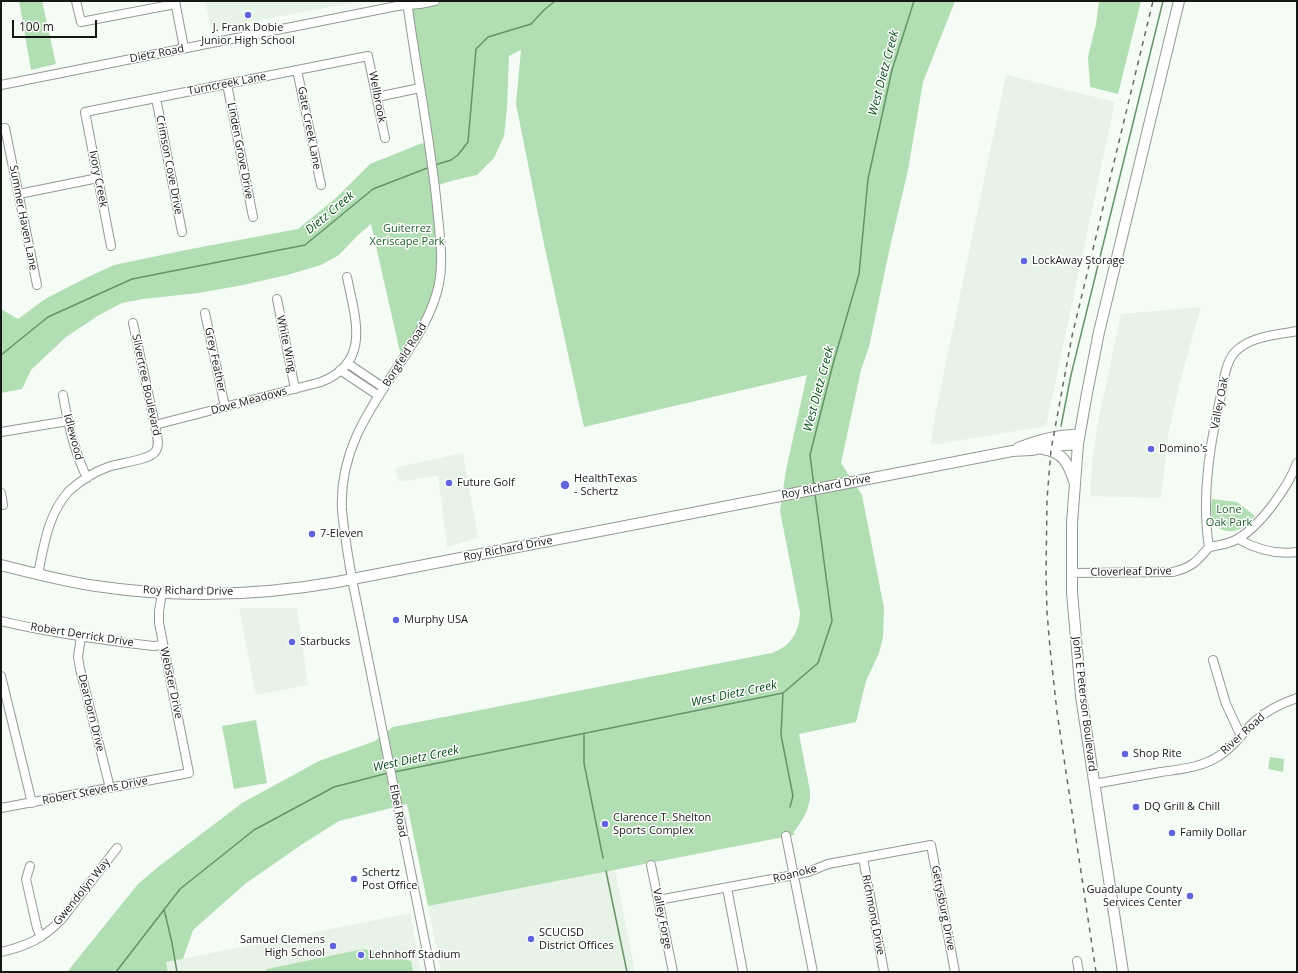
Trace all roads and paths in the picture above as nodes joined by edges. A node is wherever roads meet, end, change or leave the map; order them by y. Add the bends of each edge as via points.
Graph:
1 (76, 1) edge
2 (435, 1) edge
3 (1179, 1) edge
4 (175, 3) edge
5 (407, 3) edge
6 (184, 48) junction
7 (368, 56) joint
8 (297, 70) junction
9 (227, 84) junction
10 (1, 85) edge
11 (420, 88) junction
12 (377, 96) junction
13 (156, 98) junction
14 (85, 112) joint
15 (3, 128) edge
16 (385, 138) dead end
17 (98, 178) junction
18 (321, 185) dead end
19 (19, 194) junction
20 (253, 217) dead end
21 (182, 232) dead end
22 (111, 246) dead end
23 (347, 277) dead end
24 (37, 285) dead end
25 (277, 299) dead end
26 (206, 313) dead end
27 (133, 323) dead end
28 (1297, 330) edge
29 (344, 366) junction
30 (384, 388) junction
31 (295, 389) junction
32 (64, 395) dead end
33 (379, 396) junction
34 (225, 407) junction
35 (68, 421) junction
36 (155, 425) junction
37 (1, 432) edge
38 (1079, 440) junction
39 (1041, 449) junction
40 (1012, 451) junction
41 (1297, 463) edge
42 (87, 478) junction
43 (1075, 484) junction
44 (1, 493) edge
45 (3, 505) dead end
46 (1238, 539) junction
47 (1210, 546) junction
48 (1297, 552) edge
49 (1, 565) edge
50 (1072, 573) junction
51 (38, 574) junction
52 (352, 579) junction
53 (162, 593) junction
54 (1, 621) edge
55 (81, 637) junction
56 (163, 645) junction
57 (1212, 660) dead end
58 (1, 676) edge
59 (1297, 698) edge
60 (1241, 736) junction
61 (189, 772) joint
62 (1094, 784) junction
63 (110, 788) junction
64 (32, 803) junction
65 (1, 808) edge
66 (786, 836) dead end
67 (930, 845) joint
68 (117, 848) dead end
69 (863, 858) junction
70 (651, 865) dead end
71 (30, 866) dead end
72 (794, 875) junction
73 (727, 888) junction
74 (658, 900) junction
75 (41, 937) junction
76 (1, 952) edge
77 (1077, 961) dead end
78 (431, 972) edge
79 (672, 972) edge
80 (743, 972) edge
81 (813, 972) edge
82 (884, 972) edge
83 (955, 972) edge
84 (1079, 972) edge
85 (1122, 972) edge

1 - 4 street via 81,22
2 - 5 street, Dietz Road
3 - 38 main road, John E Peterson Boulevard via 1099,332
4 - 6 street
5 - 6 street, Dietz Road
5 - 11 street, Borgfeld Road
6 - 10 street, Dietz Road
7 - 8 street, Turncreek Lane
7 - 12 street, Wellbrook
8 - 9 street, Turncreek Lane
8 - 18 street, Gate Creek Lane
9 - 13 street, Turncreek Lane
9 - 20 street, Linden Grove Drive
11 - 12 street
11 - 30 street, Borgfeld Road via 442,256 436,295 429,315
12 - 16 street, Wellbrook
13 - 14 street, Turncreek Lane
13 - 21 street, Crimson Cove Drive
14 - 17 street, Ivory Creek
15 - 19 street, Summer Haven Lane
17 - 19 street
17 - 22 street, Ivory Creek
19 - 24 street, Summer Haven Lane
23 - 29 street via 357,332 354,351
25 - 31 street, White Wing
26 - 34 street, Grey Feather
27 - 36 street, Silvertree Boulevard
28 - 47 street, Valley Oak via 1248,342 1230,359 1216,419 1209,472 1207,520
29 - 30 street
29 - 31 street, Dove Meadows via 329,378
29 - 33 street
30 - 33 street, Borgfeld Road
31 - 34 street, Dove Meadows
32 - 35 street, Idlewood
33 - 52 street, Borgfeld Road via 360,426 344,481 343,522
34 - 36 street, Dove Meadows
35 - 37 street
35 - 42 street, Idlewood via 76,452
36 - 42 street, Silvertree Boulevard via 158,447 151,456 108,467
38 - 39 main road, Roy Richard Drive
38 - 40 main road, Roy Richard Drive via 1054,436
38 - 43 main road, John E Peterson Boulevard
39 - 40 main road, Roy Richard Drive
39 - 43 main road via 1051,450 1066,461
40 - 52 main road, Roy Richard Drive
41 - 46 street via 1281,493 1266,513
42 - 51 street, Silvertree Boulevard via 70,491 56,510 46,538
43 - 50 main road, John E Peterson Boulevard
44 - 45 street
46 - 47 street via 1224,545
46 - 48 street via 1271,552
47 - 50 street, Cloverleaf Drive via 1194,564 1173,572
49 - 51 main road, Roy Richard Drive
50 - 62 main road, John E Peterson Boulevard via 1074,630
51 - 53 main road, Roy Richard Drive via 96,586
52 - 53 main road, Roy Richard Drive via 277,591
52 - 78 street, Elbel Road
53 - 56 street, Webster Drive via 159,623
54 - 55 street, Robert Derrick Drive
55 - 56 street, Robert Derrick Drive
55 - 63 street, Dearborn Drive via 78,658 80,669
56 - 61 street, Webster Drive
57 - 60 street via 1226,704
58 - 64 street
59 - 60 street, River Road via 1261,716
60 - 62 street, River Road via 1221,755 1195,767
61 - 63 street, Robert Stevens Drive
62 - 85 main road, John E Peterson Boulevard
63 - 64 street, Robert Stevens Drive
64 - 65 street, Robert Stevens Drive
66 - 72 street
67 - 69 street, Roanoke
67 - 83 street, Gettysburg Drive
68 - 75 street, Gwendolyn Way via 61,920
69 - 72 street, Roanoke via 828,864
69 - 82 street, Richmond Drive
70 - 74 street, Valley Forge
71 - 75 street via 26,879
72 - 73 street, Roanoke
72 - 81 street
73 - 74 street, Roanoke
73 - 80 street
74 - 79 street, Valley Forge
75 - 76 street, Gwendolyn Way via 21,947
77 - 84 street

